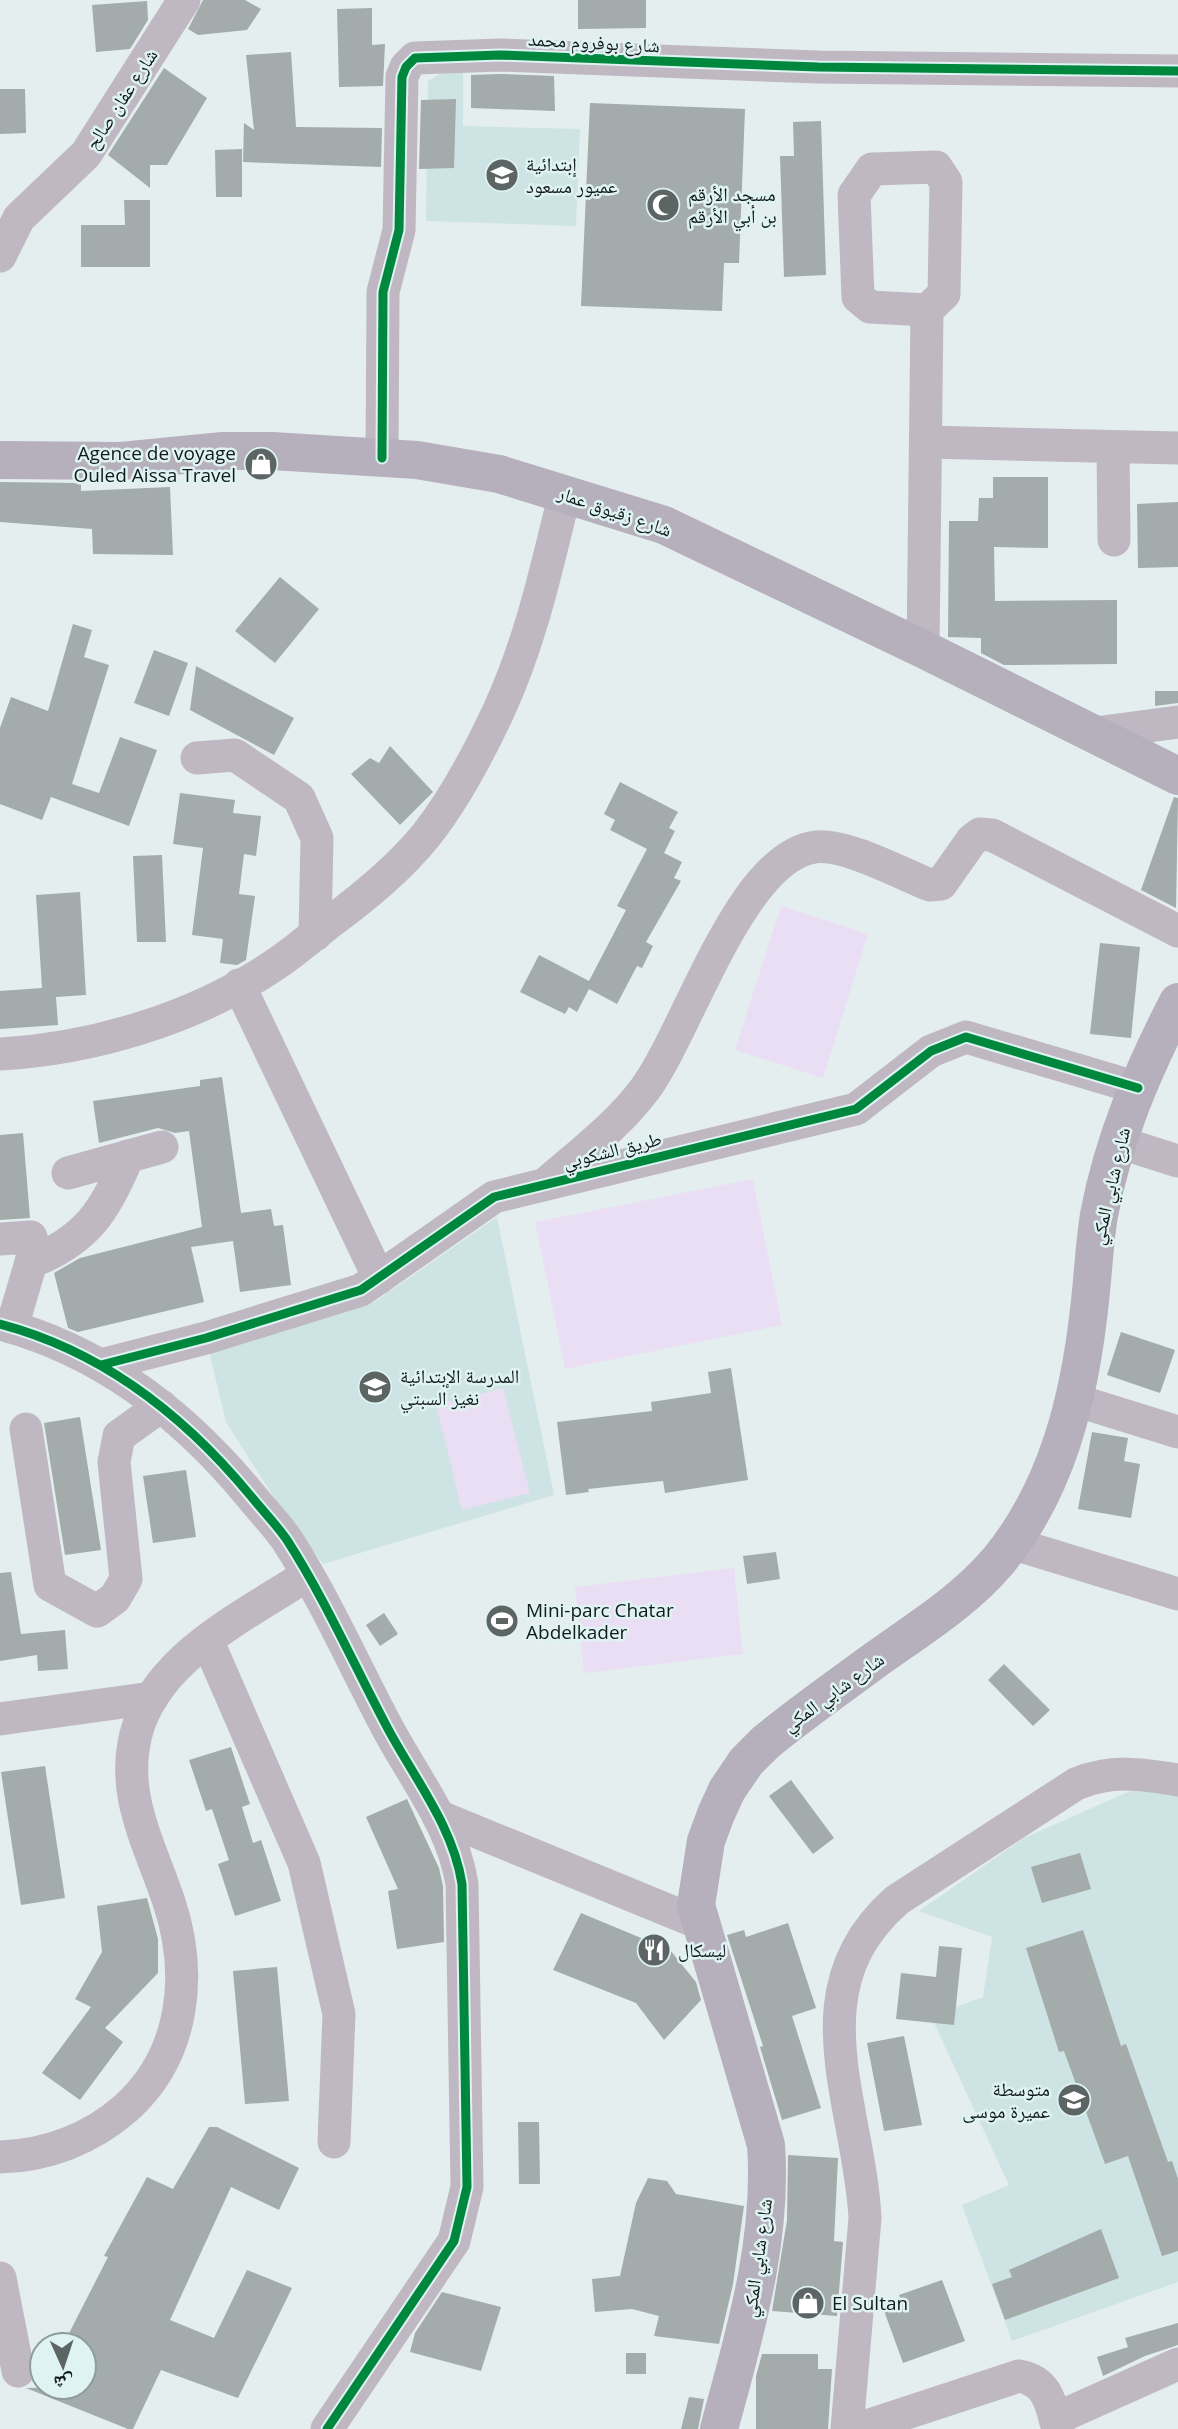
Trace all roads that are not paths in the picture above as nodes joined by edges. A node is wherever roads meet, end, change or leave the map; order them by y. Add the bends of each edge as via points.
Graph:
1 (184, 0) edge
2 (1178, 71) edge
3 (10, 214) edge
4 (0, 256) edge
5 (927, 310) junction
6 (926, 442) junction
7 (1113, 447) junction
8 (1178, 448) edge
9 (382, 458) junction
10 (0, 460) edge
11 (565, 493) junction
12 (1114, 540) dead end
13 (923, 649) junction
14 (1178, 722) edge
15 (1094, 733) junction
16 (197, 758) dead end
17 (1178, 776) edge
18 (1178, 931) edge
19 (315, 934) junction
20 (239, 985) junction
21 (1178, 1002) edge
22 (0, 1054) edge
23 (1138, 1088) junction
24 (1118, 1142) junction
25 (162, 1147) dead end
26 (128, 1156) junction
27 (1178, 1161) edge
28 (68, 1173) dead end
29 (544, 1185) junction
30 (0, 1240) edge
31 (31, 1262) junction
32 (379, 1278) junction
33 (6, 1326) edge
34 (101, 1365) junction
35 (1075, 1400) junction
36 (161, 1406) junction
37 (26, 1429) dead end
38 (1178, 1432) edge
39 (1011, 1543) junction
40 (307, 1575) junction
41 (1178, 1594) edge
42 (208, 1642) junction
43 (152, 1698) junction
44 (0, 1719) edge
45 (1178, 1780) edge
46 (439, 1816) junction
47 (699, 1923) junction
48 (334, 2142) dead end
49 (0, 2157) edge
50 (0, 2278) edge
51 (1178, 2364) edge
52 (18, 2371) dead end
53 (1057, 2424) edge
54 (327, 2429) edge
55 (719, 2429) edge
56 (847, 2429) edge
57 (858, 2429) edge

1 - 3 street, شارع عفان صالح via 86,154
2 - 9 street, شارع بوفروم محمد via 818,67 500,55 415,58 402,77 399,230 383,292
3 - 4 street, شارع عفان صالح
5 - 5 street via 944,294 946,182 936,167 872,169 855,195 858,298 870,307
5 - 6 street
6 - 7 street
6 - 13 street
7 - 8 street
7 - 12 street
9 - 10 main road, شارع زقيوق عمار via 223,451 121,461
9 - 11 main road, شارع زقيوق عمار via 472,467
11 - 13 main road, شارع زقيوق عمار via 664,525
11 - 19 street via 526,644 478,752 427,834
13 - 15 main road, شارع زقيوق عمار
14 - 15 street
15 - 17 main road, شارع زقيوق عمار
16 - 19 street via 235,755 299,798 317,838
18 - 29 street via 992,835 980,834 972,840 941,884 930,885 830,846 811,847 777,866 750,894 646,1088
19 - 20 street via 270,969
20 - 22 street via 208,1001 90,1042
20 - 32 street
21 - 23 main road, شارع شابي المكي
23 - 24 main road, شارع شابي المكي
23 - 29 street, طريق الشكوبي via 966,1037 931,1051 856,1109
24 - 27 street
24 - 35 main road, شارع شابي المكي via 1099,1216
25 - 26 street
26 - 28 street
26 - 31 street via 103,1212 63,1247
29 - 32 street, طريق الشكوبي via 494,1197
30 - 31 street via 31,1237
31 - 33 street
32 - 34 street, طريق الشكوبي via 341,1298
33 - 34 street
34 - 36 street
35 - 38 street
35 - 39 main road, شارع شابي المكي via 1051,1471
36 - 37 street via 119,1436 114,1462 126,1579 115,1598 97,1611 50,1585
36 - 40 street via 220,1458 286,1539
39 - 41 street
39 - 47 main road, شارع شابي المكي via 960,1597 793,1719 746,1762 727,1790 706,1841 696,1891
40 - 42 street
40 - 46 street
42 - 43 street via 167,1675
42 - 48 street via 304,1863 339,2014
43 - 44 street
43 - 49 street via 140,1721 130,1769 136,1814 168,1901 178,1944 181,2007 169,2049 140,2093 100,2127 57,2148
45 - 56 street via 1122,1773 1076,1784 897,1900 857,1946 842,1984 838,2014 865,2218
46 - 47 street
46 - 54 street via 462,1884 465,2199 454,2241
47 - 55 main road, شارع شابي المكي via 728,2006 767,2161 765,2226 755,2289
50 - 52 street
51 - 53 street
53 - 57 street via 1042,2386 1019,2376

